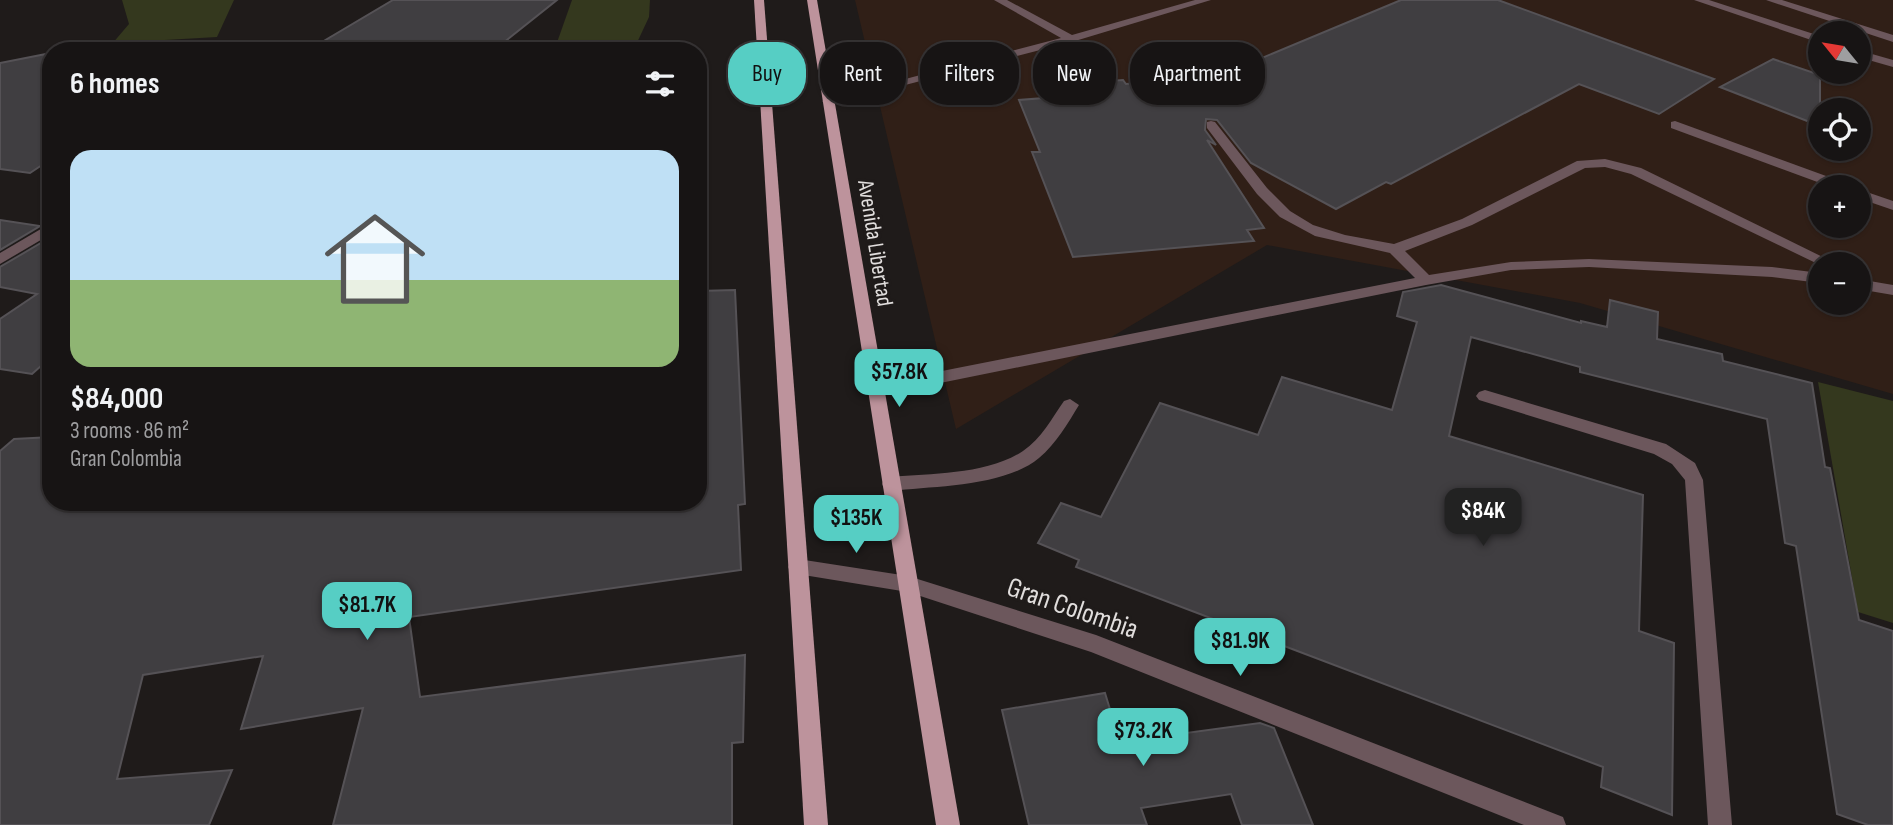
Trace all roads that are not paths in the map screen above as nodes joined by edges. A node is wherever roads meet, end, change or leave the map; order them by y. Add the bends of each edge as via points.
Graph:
1 (759, 0) edge
2 (812, 0) edge
3 (999, 0) edge
4 (1206, 0) edge
5 (1699, 0) edge
6 (1770, 0) edge
7 (1838, 21) edge
8 (1871, 26) edge
9 (1893, 28) edge
10 (1871, 32) edge
11 (1808, 36) edge
12 (1071, 39) junction
13 (1893, 39) edge
14 (820, 50) edge
15 (1871, 57) edge
16 (1893, 64) edge
17 (906, 81) edge
18 (829, 105) edge
19 (1211, 125) dead end
20 (1675, 125) dead end
21 (1810, 175) edge
22 (1871, 198) edge
23 (1893, 206) edge
24 (42, 233) edge
25 (1395, 249) junction
26 (1808, 253) edge
27 (0, 261) edge
28 (1808, 277) edge
29 (1426, 280) junction
30 (1871, 284) edge
31 (1871, 286) edge
32 (1877, 287) junction
33 (1893, 290) edge
34 (876, 390) junction
35 (1485, 396) dead end
36 (1070, 405) dead end
37 (891, 484) junction
38 (798, 566) junction
39 (908, 584) junction
40 (816, 825) edge
41 (948, 825) edge
42 (1554, 825) edge
43 (1720, 825) edge

1 - 38 main road
2 - 14 main road, Avenida Libertad
3 - 12 street
4 - 12 street
5 - 11 street
6 - 7 street
8 - 9 street
10 - 13 street
12 - 17 street
15 - 16 street
18 - 34 main road, Avenida Libertad
19 - 25 street via 1274,204 1294,221 1342,240
20 - 21 street
22 - 23 street
24 - 27 street
25 - 26 street via 1457,226 1582,164 1605,163 1636,171
25 - 29 street
28 - 29 street via 1589,263 1511,266
29 - 34 street
30 - 32 street
31 - 32 street
32 - 33 street
34 - 37 main road, Avenida Libertad
35 - 43 street via 1660,449 1688,468 1694,480
36 - 37 street via 1046,440 1007,467
37 - 39 main road, Avenida Libertad
38 - 39 street, Gran Colombia
38 - 40 main road
39 - 41 main road, Avenida Libertad
39 - 42 street, Gran Colombia via 1096,644

